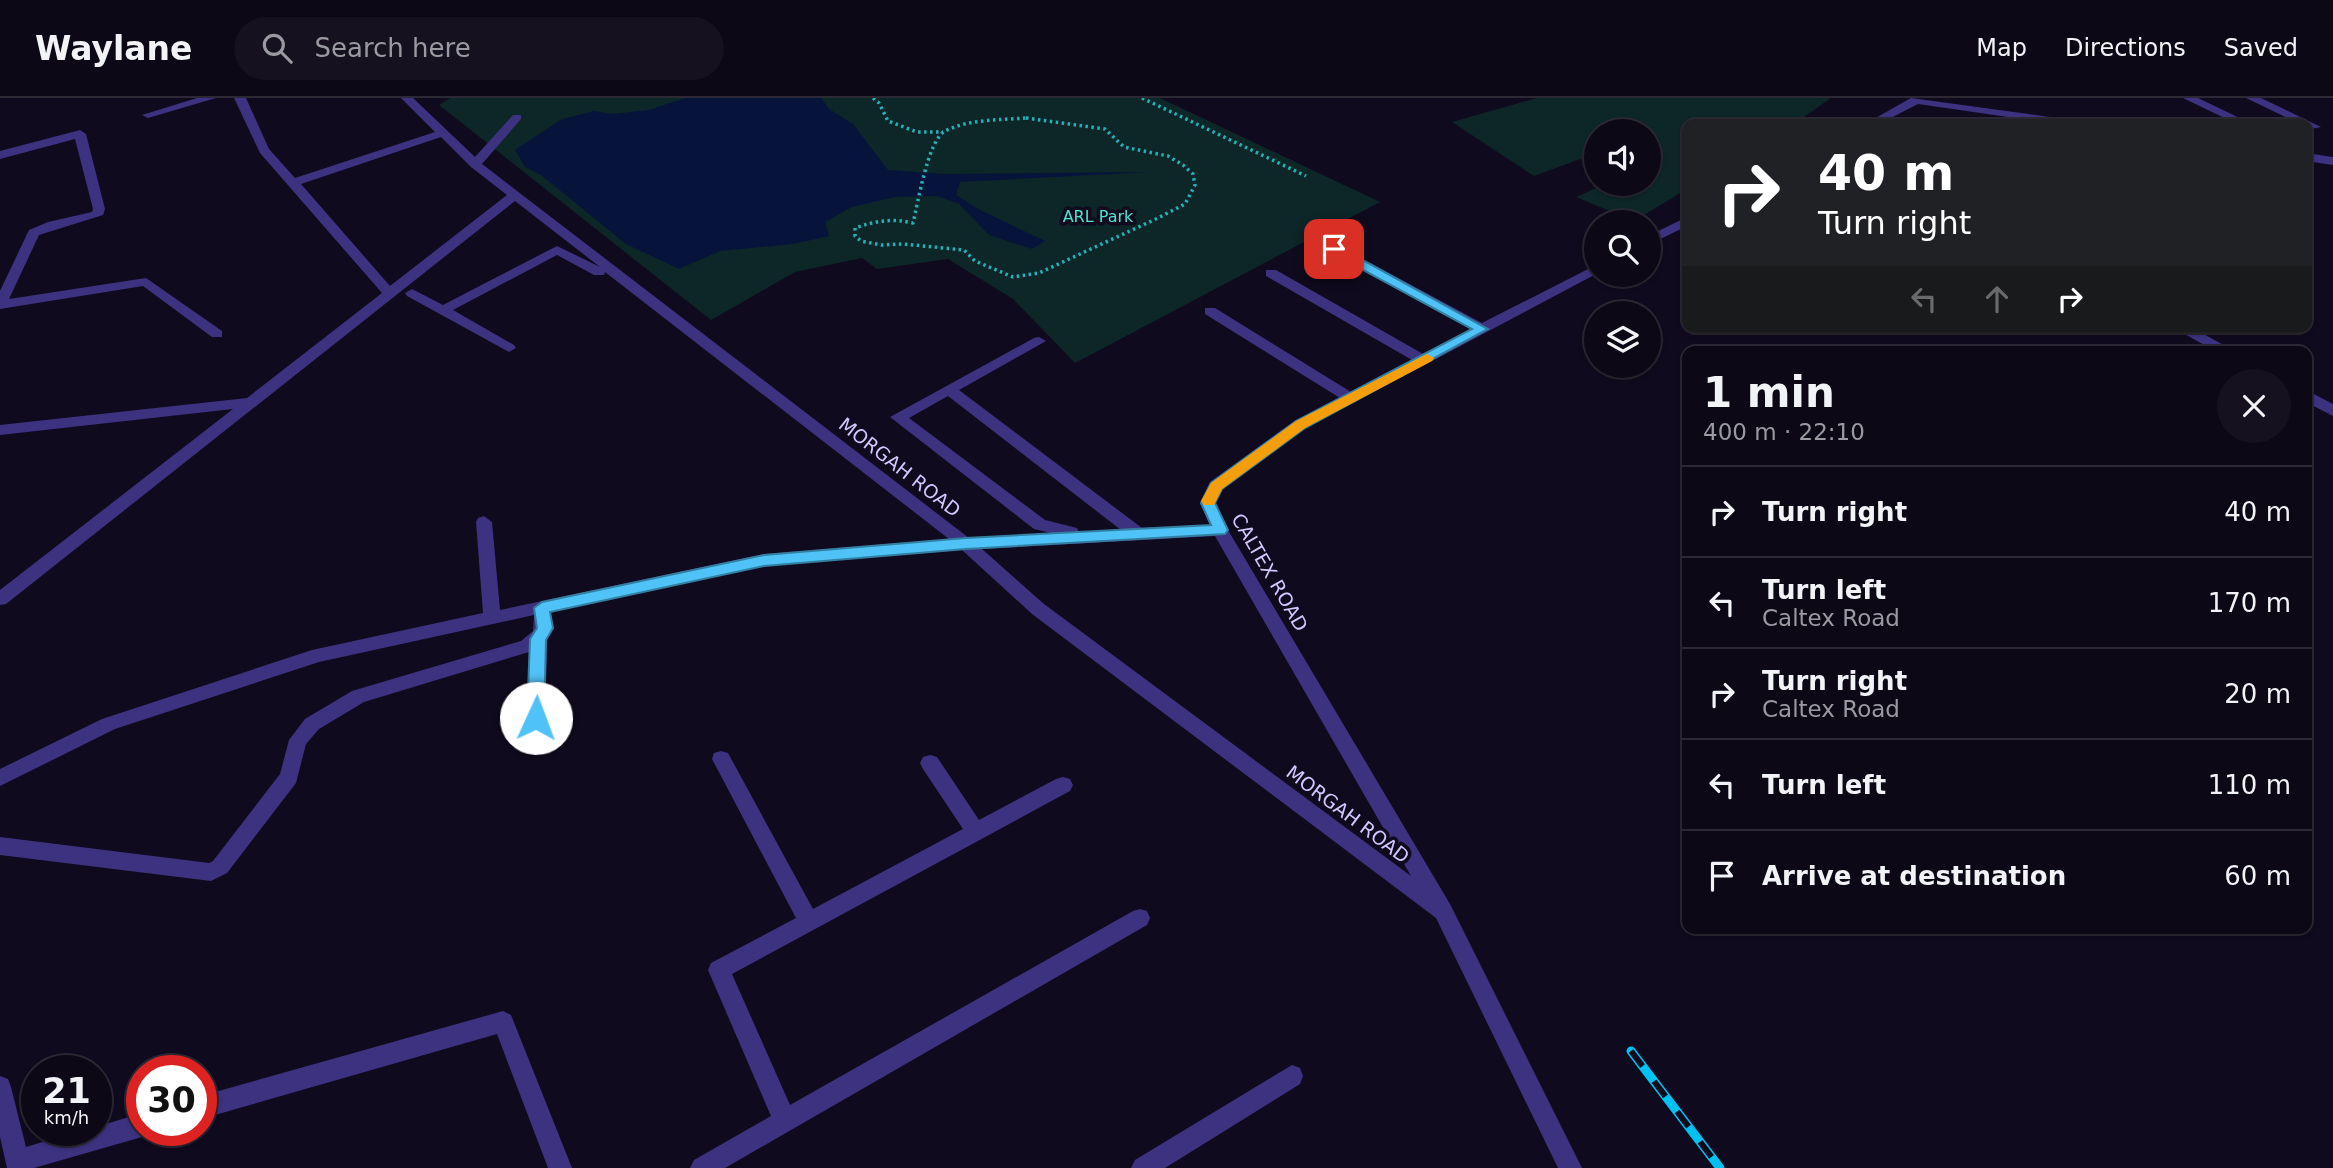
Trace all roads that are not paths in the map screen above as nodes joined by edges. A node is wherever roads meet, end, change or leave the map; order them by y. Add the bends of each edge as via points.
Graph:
1 (210, 98) edge
2 (240, 98) edge
3 (407, 98) edge
4 (2189, 98) edge
5 (2252, 98) edge
6 (148, 115) dead end
7 (517, 117) dead end
8 (1880, 119) edge
9 (2045, 119) edge
10 (2235, 119) edge
11 (2298, 119) edge
12 (442, 133) junction
13 (0, 155) edge
14 (475, 164) junction
15 (293, 183) junction
16 (514, 196) junction
17 (1682, 224) edge
18 (1661, 234) edge
19 (1334, 249) dead end
20 (1271, 273) dead end
21 (1584, 275) edge
22 (639, 292) junction
23 (390, 293) junction
24 (412, 293) dead end
25 (0, 305) edge
26 (443, 310) junction
27 (1210, 311) dead end
28 (1482, 329) junction
29 (2191, 333) edge
30 (217, 334) dead end
31 (1039, 341) dead end
32 (2217, 346) edge
33 (509, 348) dead end
34 (1423, 360) junction
35 (949, 390) junction
36 (1351, 398) junction
37 (2312, 399) edge
38 (252, 401) junction
39 (2333, 411) edge
40 (0, 430) edge
41 (484, 522) dead end
42 (1220, 530) junction
43 (1139, 534) junction
44 (1097, 537) junction
45 (966, 544) junction
46 (19, 585) junction
47 (0, 587) edge
48 (0, 599) edge
49 (542, 608) junction
50 (492, 618) junction
51 (538, 639) junction
52 (536, 718) dead end
53 (721, 759) dead end
54 (929, 763) dead end
55 (0, 778) edge
56 (1063, 785) dead end
57 (976, 832) junction
58 (0, 846) edge
59 (1443, 911) junction
60 (1140, 918) dead end
61 (810, 921) junction
62 (1292, 1076) dead end
63 (0, 1087) edge
64 (217, 1103) edge
65 (785, 1121) junction
66 (126, 1130) edge
67 (18, 1164) edge
68 (560, 1168) edge
69 (702, 1168) edge
70 (1143, 1168) edge
71 (1570, 1168) edge

1 - 6 street
2 - 15 street via 264,150
3 - 12 street, MORGAH ROAD
4 - 10 street
5 - 11 street
7 - 14 street
8 - 9 street via 1916,100
12 - 14 street, MORGAH ROAD
12 - 15 street
13 - 25 street via 80,134 99,209 97,215 34,233
14 - 16 street, MORGAH ROAD
15 - 23 street
16 - 22 street, MORGAH ROAD
16 - 23 street
17 - 18 street
19 - 28 street
20 - 34 street
21 - 28 street, CALTEX ROAD
22 - 26 street via 557,250
22 - 45 street, MORGAH ROAD
23 - 38 street
24 - 26 street
25 - 30 street via 146,282
26 - 33 street
27 - 36 street
28 - 34 street, CALTEX ROAD
29 - 32 street
31 - 35 street
34 - 36 street, CALTEX ROAD
35 - 43 street
35 - 44 street via 898,417 1040,526
36 - 42 street, CALTEX ROAD via 1301,424 1216,486 1208,503
37 - 39 street
38 - 40 street
38 - 46 street
41 - 50 street
42 - 43 street
42 - 59 street, CALTEX ROAD
43 - 44 street
44 - 45 street
45 - 49 street via 764,560
45 - 59 street, MORGAH ROAD via 1038,610
46 - 47 street
46 - 48 street
49 - 50 street
49 - 51 street via 545,628
50 - 55 street via 318,655 109,724
51 - 52 street
51 - 58 street via 358,696 312,724 298,740 289,777 220,867 211,872
53 - 61 street
54 - 57 street
56 - 57 street
57 - 61 street
59 - 71 street, CALTEX ROAD
60 - 65 street
61 - 65 street via 719,970
62 - 70 street
63 - 67 street
64 - 68 street via 503,1021
65 - 69 street
66 - 67 street

